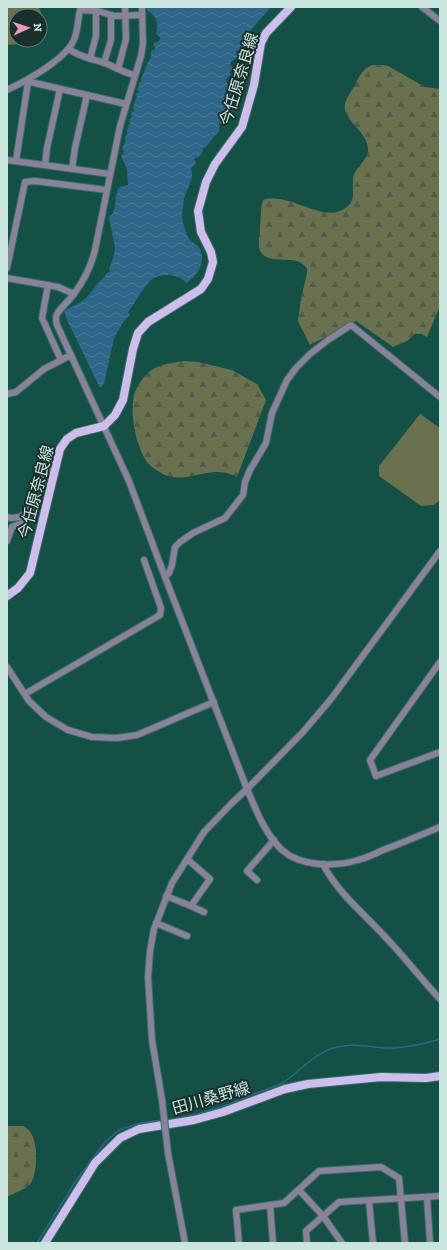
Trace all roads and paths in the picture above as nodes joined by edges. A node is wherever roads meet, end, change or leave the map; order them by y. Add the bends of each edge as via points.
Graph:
1 (125, 7) edge
2 (142, 7) edge
3 (291, 7) edge
4 (422, 7) edge
5 (80, 8) edge
6 (96, 11) junction
7 (109, 12) edge
8 (142, 15) junction
9 (125, 16) junction
10 (440, 21) edge
11 (69, 49) junction
12 (90, 59) junction
13 (104, 62) junction
14 (118, 69) junction
15 (135, 75) junction
16 (27, 82) junction
17 (60, 89) junction
18 (7, 90) edge
19 (87, 95) junction
20 (126, 104) junction
21 (7, 160) edge
22 (16, 161) junction
23 (45, 165) junction
24 (72, 169) junction
25 (110, 174) junction
26 (107, 190) junction
27 (7, 268) edge
28 (7, 278) edge
29 (48, 285) junction
30 (74, 294) junction
31 (71, 355) junction
32 (61, 360) junction
33 (7, 394) edge
34 (440, 397) edge
35 (104, 426) junction
36 (59, 452) junction
37 (33, 506) junction
38 (7, 517) edge
39 (8, 532) edge
40 (7, 541) edge
41 (440, 551) edge
42 (144, 560) dead end
43 (165, 577) junction
44 (7, 596) edge
45 (440, 662) edge
46 (7, 667) edge
47 (25, 694) junction
48 (214, 702) junction
49 (440, 752) edge
50 (247, 789) junction
51 (440, 827) edge
52 (274, 840) junction
53 (187, 858) junction
54 (323, 864) junction
55 (256, 880) dead end
56 (166, 896) junction
57 (191, 906) junction
58 (204, 912) dead end
59 (156, 924) junction
60 (187, 936) dead end
61 (440, 1000) edge
62 (440, 1076) edge
63 (299, 1190) junction
64 (440, 1196) edge
65 (427, 1197) junction
66 (401, 1198) junction
67 (369, 1201) junction
68 (270, 1205) junction
69 (323, 1216) junction
70 (45, 1243) edge
71 (185, 1243) edge
72 (239, 1243) edge
73 (273, 1243) edge
74 (307, 1243) edge
75 (342, 1243) edge
76 (373, 1243) edge
77 (405, 1243) edge
78 (430, 1243) edge

1 - 9 street
2 - 8 street
3 - 35 main road, 今任原奈良線 via 270,29 261,43 254,85 242,127 215,164 206,182 198,211 201,232 213,262 208,279 201,289 148,322 138,333 123,400 115,415
4 - 10 street
5 - 6 street
5 - 11 street via 75,39
6 - 7 street
6 - 12 street via 96,36
7 - 9 street via 114,16
7 - 13 street via 111,40
8 - 9 street
8 - 15 street via 143,43
9 - 14 street via 125,44
11 - 12 street
11 - 16 street
12 - 13 street
13 - 14 street
14 - 15 street
15 - 20 street
16 - 17 street
16 - 18 street
16 - 22 street
17 - 19 street
17 - 23 street
19 - 20 street
19 - 24 street
20 - 25 street
21 - 22 street
22 - 23 street
23 - 24 street
24 - 25 street
25 - 26 street
26 - 27 street via 36,181 25,182
26 - 30 street via 91,267
28 - 29 street
29 - 30 street
29 - 32 street via 42,318
30 - 31 street via 60,310 56,320
31 - 32 street
31 - 35 street
32 - 33 street via 44,369 16,392
34 - 43 street via 351,325 328,340 310,354 287,380 272,413 266,443 250,470 243,494 225,518 193,534 175,547 172,565
35 - 36 main road, 今任原奈良線 via 67,438
35 - 43 street via 129,480
36 - 37 street via 53,454
36 - 44 main road, 今任原奈良線 via 30,573 18,588
37 - 38 street via 20,517
37 - 39 street via 34,511 25,522 12,527
39 - 40 street
41 - 50 street via 331,699 303,732
42 - 47 street via 161,608 160,615
43 - 48 street
45 - 49 street via 370,760 376,776
46 - 47 street
47 - 48 street via 46,717 68,730 92,737 117,738 137,735
48 - 50 street
50 - 52 street via 256,811
50 - 53 street via 204,832
51 - 54 street via 358,860
52 - 54 street via 283,851 296,858
52 - 55 street via 247,870
53 - 56 street
53 - 57 street via 210,879
54 - 61 street via 328,875 390,941
56 - 57 street
56 - 59 street
57 - 58 street
59 - 60 street
59 - 71 street, bridge via 148,977 152,1040 168,1153
62 - 70 main road, 田川桑野線 via 381,1077 308,1084 285,1089 194,1120 139,1129 120,1138 95,1163
63 - 66 street via 319,1171 381,1166 399,1178
63 - 68 street via 284,1203
63 - 69 street
64 - 65 street
65 - 66 street
65 - 78 street
66 - 67 street
66 - 77 street
67 - 69 street via 339,1202
67 - 76 street
68 - 72 street via 236,1210
68 - 73 street
69 - 74 street via 306,1231
69 - 75 street

